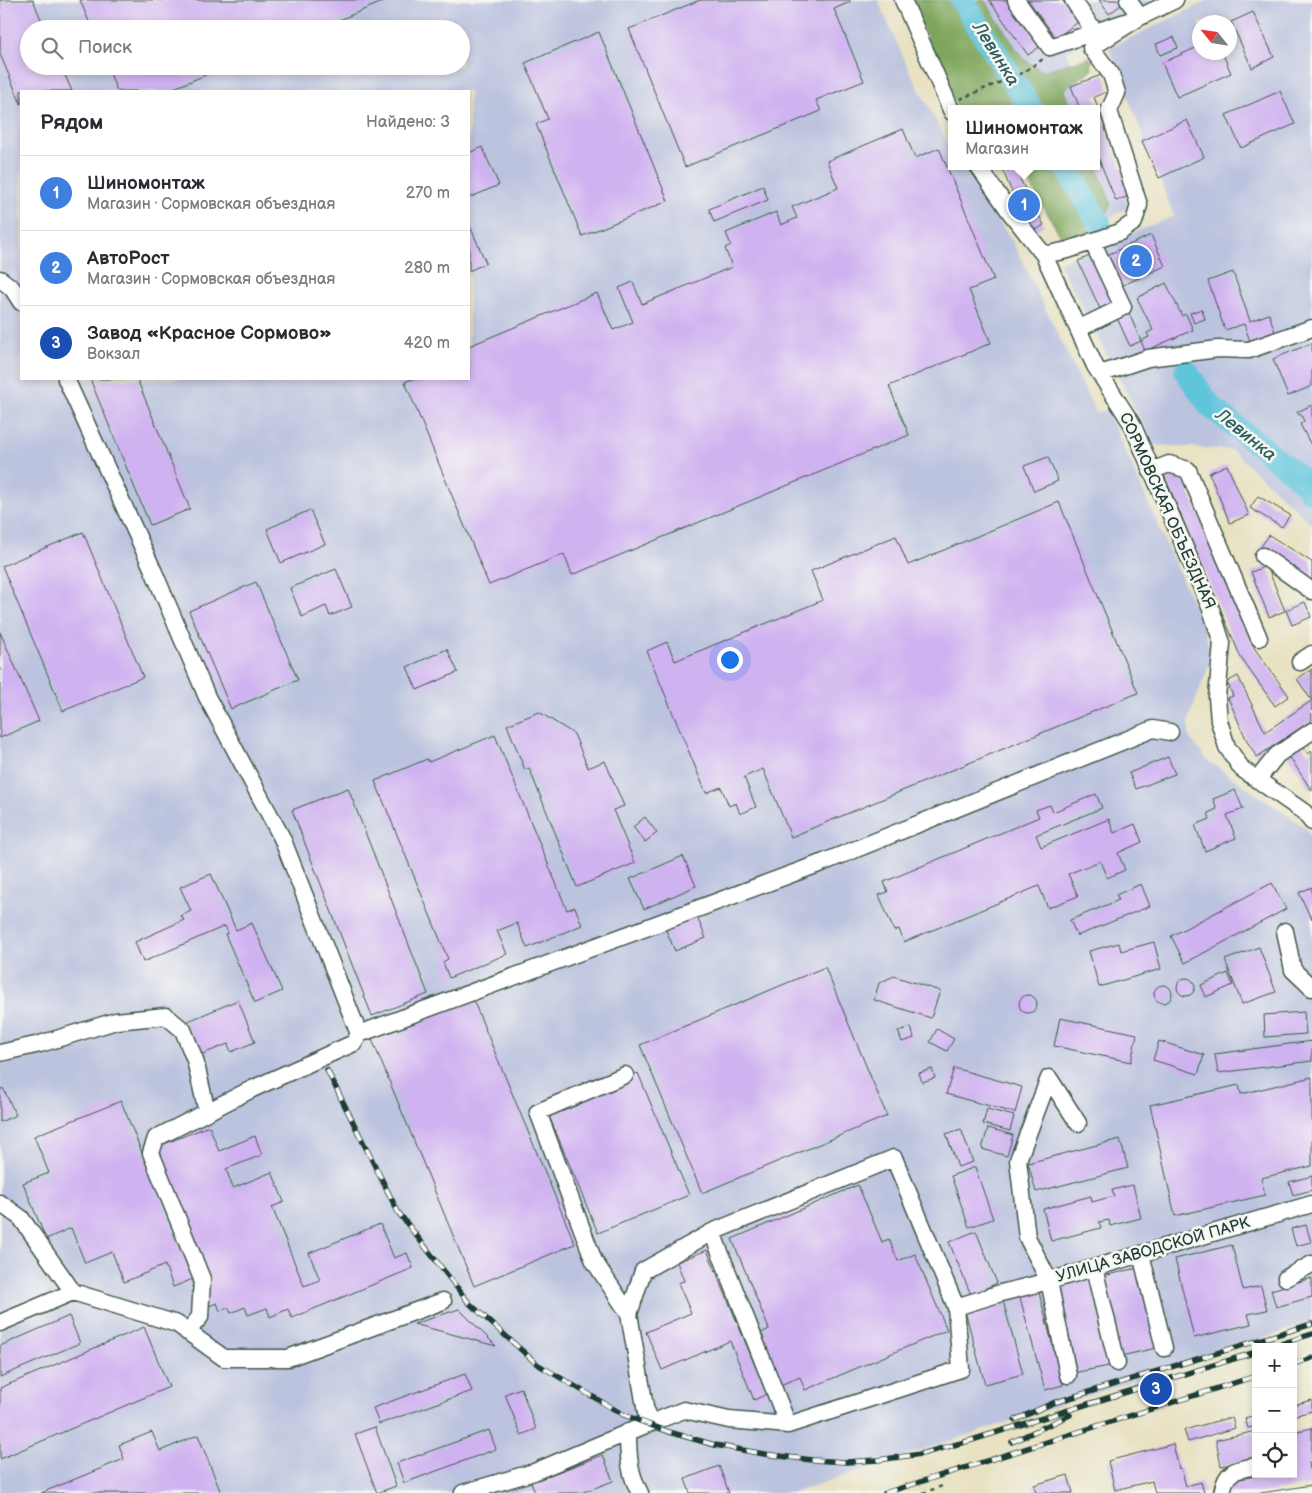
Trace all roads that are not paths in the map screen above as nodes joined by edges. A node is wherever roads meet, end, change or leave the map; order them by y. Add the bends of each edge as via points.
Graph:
1 (903, 0) edge
2 (1016, 0) edge
3 (1073, 0) edge
4 (1128, 0) edge
5 (1175, 0) edge
6 (1140, 17) junction
7 (1094, 31) junction
8 (948, 106) edge
9 (981, 170) edge
10 (1092, 241) junction
11 (1044, 255) junction
12 (0, 280) edge
13 (20, 300) edge
14 (1312, 328) edge
15 (1078, 329) junction
16 (1100, 374) junction
17 (66, 380) edge
18 (1151, 471) junction
19 (1262, 556) dead end
20 (1312, 591) edge
21 (1259, 638) dead end
22 (1312, 731) edge
23 (1170, 732) dead end
24 (1257, 780) junction
25 (1312, 822) edge
26 (1286, 931) dead end
27 (1312, 988) edge
28 (359, 1034) junction
29 (0, 1053) edge
30 (625, 1075) dead end
31 (207, 1112) junction
32 (1078, 1123) dead end
33 (0, 1203) edge
34 (1312, 1204) edge
35 (712, 1232) junction
36 (1141, 1254) junction
37 (1312, 1264) edge
38 (1094, 1268) junction
39 (1286, 1278) dead end
40 (1049, 1281) junction
41 (73, 1292) junction
42 (443, 1300) dead end
43 (956, 1307) junction
44 (629, 1314) junction
45 (0, 1323) edge
46 (187, 1332) junction
47 (1164, 1348) dead end
48 (1117, 1363) dead end
49 (1068, 1375) dead end
50 (648, 1424) junction
51 (788, 1425) junction
52 (628, 1432) junction
53 (1252, 1467) edge
54 (517, 1485) edge
55 (463, 1493) edge
56 (640, 1493) edge
57 (1222, 1493) edge

1 - 8 street
2 - 7 street via 1050,47
3 - 7 street
4 - 6 street
5 - 6 street
6 - 7 street
6 - 10 street via 1091,48 1111,74 1117,93 1108,111 1140,205 1134,222 1120,232
9 - 11 street, СОРМОВСКАЯ ОБЪЕЗДНАЯ
10 - 11 street
10 - 15 street via 1123,308
11 - 15 street, СОРМОВСКАЯ ОБЪЕЗДНАЯ
12 - 13 street via 12,288
14 - 16 street via 1249,350 1218,349 1148,358
15 - 16 street, СОРМОВСКАЯ ОБЪЕЗДНАЯ
16 - 18 street, СОРМОВСКАЯ ОБЪЕЗДНАЯ via 1132,424
17 - 28 street via 207,697 282,838
18 - 21 street via 1169,464 1188,470
18 - 24 street, СОРМОВСКАЯ ОБЪЕЗДНАЯ via 1211,609 1222,643 1217,697 1219,721 1227,747 1242,769
19 - 20 street
22 - 24 street via 1277,755
23 - 28 street via 1153,729 824,862
24 - 25 street, СОРМОВСКАЯ ОБЪЕЗДНАЯ via 1304,812
26 - 27 street via 1293,970
28 - 31 street via 354,1043
29 - 31 street via 116,1022 166,1016 183,1030 195,1060
30 - 44 street via 538,1112 594,1261
31 - 46 street via 156,1138 151,1153 202,1279 200,1318
32 - 40 street, УЛИЦА ЗАВОДСКОЙ ПАРК via 1049,1078 1018,1160 1027,1237
33 - 41 street via 21,1218
34 - 36 street, УЛИЦА ЗАВОДСКОЙ ПАРК
35 - 43 street via 894,1158
35 - 44 street via 643,1271
35 - 51 street
36 - 38 street, УЛИЦА ЗАВОДСКОЙ ПАРК
36 - 47 street
37 - 39 street
38 - 40 street, УЛИЦА ЗАВОДСКОЙ ПАРК
38 - 48 street
40 - 43 street
40 - 49 street
41 - 45 street
41 - 46 street via 177,1324
42 - 46 street via 288,1358 224,1358
43 - 51 street via 961,1369
44 - 50 street
50 - 51 street via 684,1410 729,1420
50 - 52 street
52 - 54 street via 534,1472
52 - 56 street via 628,1458
53 - 57 street via 1234,1470 1225,1480
54 - 55 street

